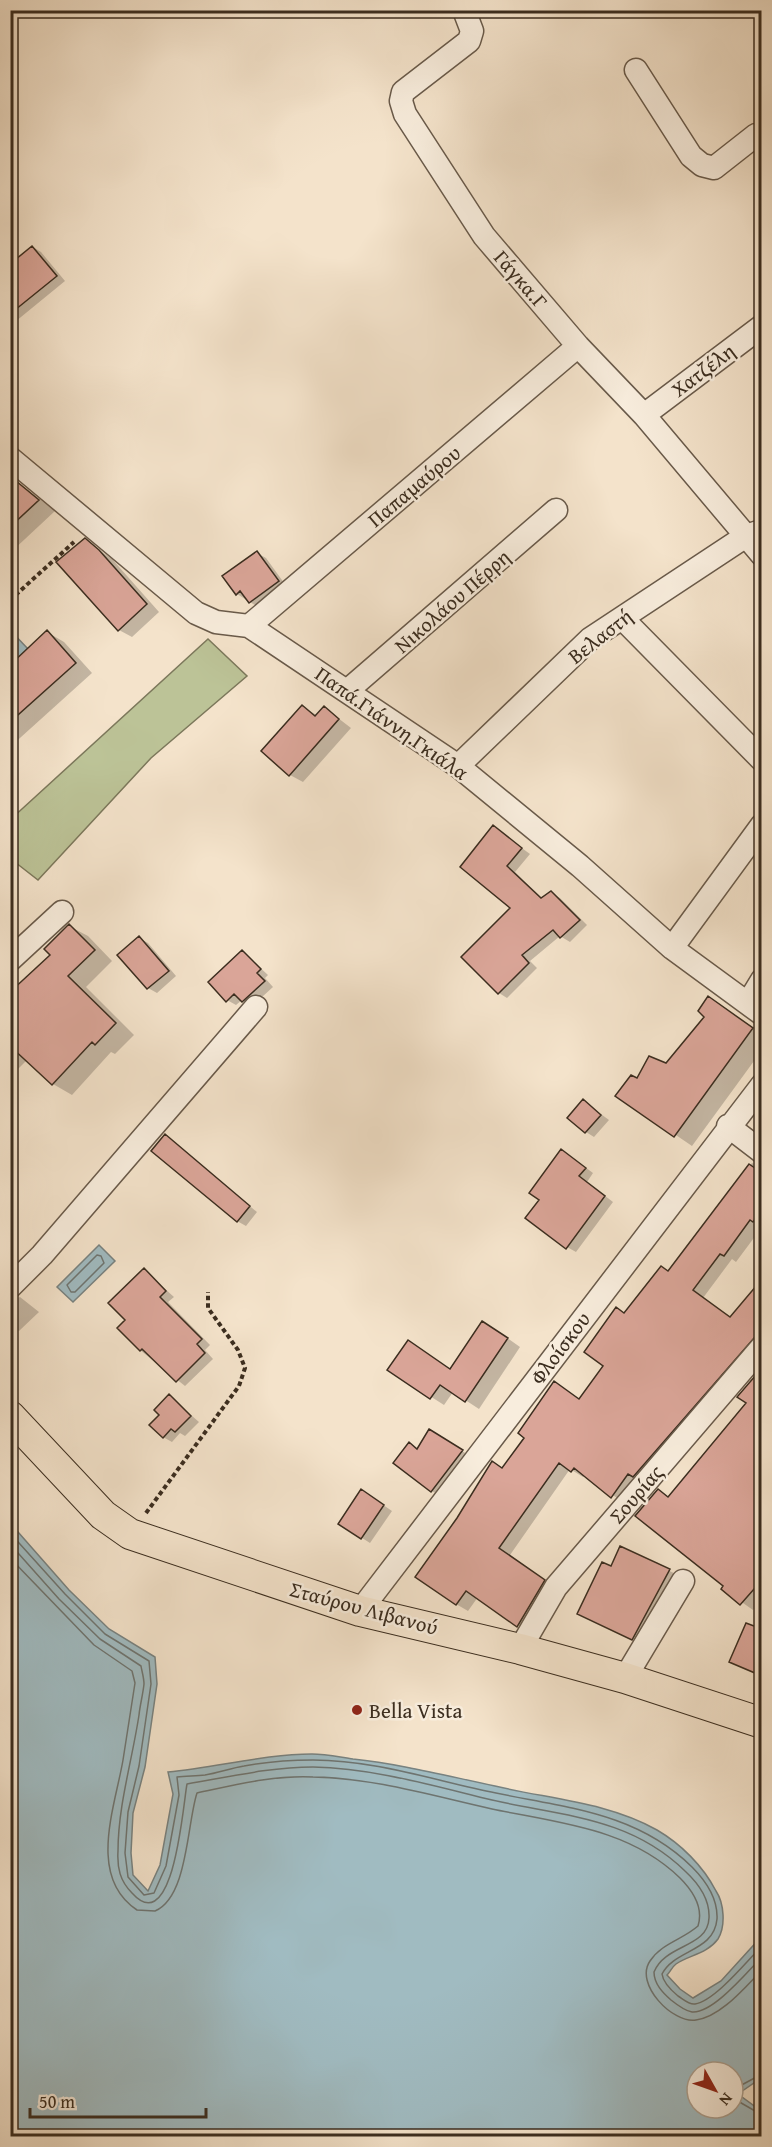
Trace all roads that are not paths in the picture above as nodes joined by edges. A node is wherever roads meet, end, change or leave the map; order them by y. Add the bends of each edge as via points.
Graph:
1 (464, 10) edge
2 (636, 70) dead end
3 (762, 135) edge
4 (762, 326) edge
5 (578, 345) junction
6 (644, 415) junction
7 (10, 458) edge
8 (556, 510) dead end
9 (754, 533) edge
10 (762, 555) edge
11 (622, 618) junction
12 (249, 626) junction
13 (347, 691) junction
14 (762, 760) edge
15 (458, 766) junction
16 (762, 825) edge
17 (62, 912) dead end
18 (672, 948) junction
19 (10, 960) edge
20 (762, 980) edge
21 (256, 1007) dead end
22 (755, 1008) edge
23 (762, 1085) edge
24 (728, 1126) junction
25 (762, 1152) edge
26 (10, 1287) edge
27 (762, 1347) edge
28 (10, 1416) edge
29 (683, 1581) dead end
30 (360, 1611) junction
31 (520, 1648) junction
32 (625, 1678) junction
33 (762, 1723) edge

1 - 5 street, Γάγκα.Γ via 472,31 468,41 403,92 402,107 484,236
2 - 3 street via 692,156 702,165 714,168 756,135
4 - 6 street, Χατζέλη
5 - 6 street, Γάγκα.Γ
5 - 12 street, Παπαμαύρου
6 - 9 street, Γάγκα.Γ
7 - 12 street, Παπά.Γιάννη.Γκιάλα via 196,614 216,622
8 - 13 street, Νικολάου Πέρρη
9 - 10 street, Γάγκα.Γ
9 - 11 street, Βελαστή
11 - 14 street
11 - 15 street, Βελαστή via 590,639
12 - 13 street, Παπά.Γιάννη.Γκιάλα
13 - 15 street, Παπά.Γιάννη.Γκιάλα
15 - 18 street, Παπά.Γιάννη.Γκιάλα
16 - 18 street
17 - 19 street
18 - 22 street, Παπά.Γιάννη.Γκιάλα
20 - 22 street
21 - 26 street
23 - 24 street, Φλοίσκου
24 - 25 street
24 - 30 street, Φλοίσκου
27 - 31 street, Σουρίας via 556,1587
28 - 30 main road, Σταύρου Λιβανού via 103,1515 130,1534
29 - 32 street
30 - 31 main road, Σταύρου Λιβανού
31 - 32 main road, Σταύρου Λιβανού
32 - 33 main road, Σταύρου Λιβανού

